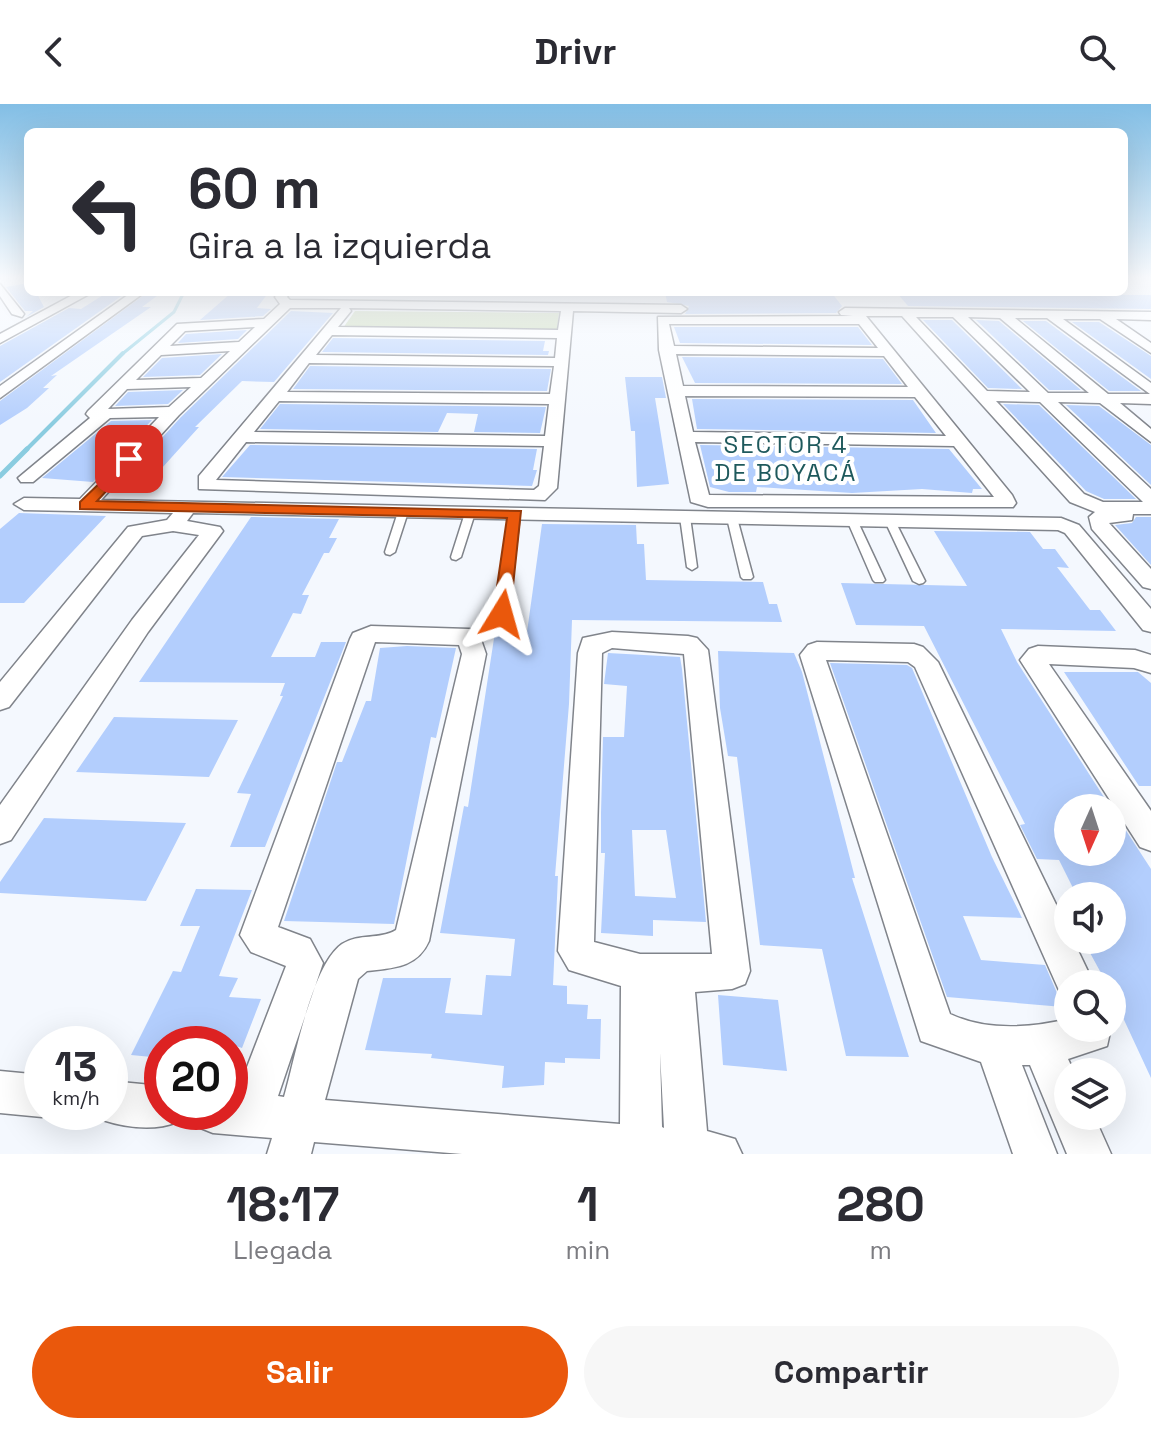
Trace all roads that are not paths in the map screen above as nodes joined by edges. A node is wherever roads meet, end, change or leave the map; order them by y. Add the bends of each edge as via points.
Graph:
1 (22, 327) edge
2 (91, 327) edge
3 (184, 327) edge
4 (260, 327) edge
5 (330, 327) edge
6 (565, 327) edge
7 (662, 327) edge
8 (868, 327) edge
9 (919, 327) edge
10 (971, 327) edge
11 (1019, 327) edge
12 (1066, 327) edge
13 (1119, 327) edge
14 (326, 331) junction
15 (564, 334) junction
16 (0, 339) edge
17 (240, 346) junction
18 (1151, 349) edge
19 (666, 350) junction
20 (154, 351) junction
21 (887, 352) junction
22 (304, 359) junction
23 (560, 362) junction
24 (204, 382) junction
25 (122, 385) junction
26 (1151, 390) edge
27 (675, 391) junction
28 (919, 392) junction
29 (0, 393) edge
30 (274, 396) junction
31 (983, 396) junction
32 (1044, 397) junction
33 (1104, 398) junction
34 (556, 399) junction
35 (1151, 399) edge
36 (173, 412) junction
37 (104, 415) junction
38 (241, 437) junction
39 (684, 437) junction
40 (1151, 437) edge
41 (550, 441) junction
42 (957, 441) junction
43 (27, 478) dead end
44 (1151, 499) edge
45 (24, 504) dead end
46 (85, 505) junction
47 (1151, 508) edge
48 (403, 512) junction
49 (470, 513) junction
50 (515, 514) junction
51 (180, 516) junction
52 (685, 517) junction
53 (1151, 517) edge
54 (732, 518) junction
55 (852, 520) junction
56 (890, 521) junction
57 (390, 552) dead end
58 (456, 557) dead end
59 (692, 567) dead end
60 (747, 577) dead end
61 (879, 580) dead end
62 (919, 581) dead end
63 (1151, 582) edge
64 (502, 614) dead end
65 (1151, 624) edge
66 (1151, 664) edge
67 (0, 700) edge
68 (0, 830) edge
69 (1151, 837) edge
70 (305, 963) junction
71 (344, 965) junction
72 (1068, 970) edge
73 (658, 974) junction
74 (1057, 1042) edge
75 (994, 1043) junction
76 (1042, 1046) junction
77 (1054, 1074) edge
78 (248, 1079) edge
79 (0, 1092) edge
80 (24, 1094) edge
81 (248, 1120) edge
82 (1078, 1130) edge
83 (295, 1137) edge
84 (641, 1148) junction
85 (704, 1153) edge
86 (1035, 1154) edge
87 (1089, 1154) edge

1 - 16 street
2 - 29 street
3 - 20 street
4 - 17 street
5 - 14 street
6 - 15 street
7 - 19 street
8 - 21 street
9 - 31 street
10 - 32 street
11 - 33 street
12 - 26 street
13 - 18 street
14 - 15 street
14 - 22 street
15 - 23 street
17 - 20 street
17 - 24 street
19 - 21 street
19 - 27 street
20 - 25 street
21 - 28 street
22 - 23 street
22 - 30 street
23 - 34 street
24 - 25 street
24 - 36 street
25 - 37 street via 94,412
27 - 28 street
27 - 39 street
28 - 42 street
30 - 34 street
30 - 38 street
31 - 32 street
31 - 47 street via 1086,505
32 - 33 street
32 - 44 street
33 - 35 street
33 - 40 street
34 - 41 street
36 - 37 street
36 - 46 street
37 - 43 street
38 - 41 street
38 - 41 street via 206,485 538,496 548,488
39 - 42 street
39 - 42 street via 695,494 708,501 1006,503
45 - 46 street
46 - 51 street
48 - 49 street
48 - 51 street
48 - 57 lane
49 - 50 street
49 - 58 lane
50 - 52 street
50 - 64 lane
51 - 67 street via 135,531
51 - 68 street via 213,531 140,626
52 - 54 street
52 - 59 lane
53 - 63 street via 1106,516 1098,521
54 - 55 street
54 - 60 lane
55 - 56 street
55 - 61 lane
56 - 62 lane
56 - 65 street via 1061,524 1072,529
66 - 69 street via 1038,655 1033,660
70 - 71 street
70 - 71 street via 294,948 276,947 258,935 362,639 371,634 469,637 474,654 411,941 399,949 357,953
70 - 78 street
71 - 83 street
72 - 75 street via 925,662 914,653 812,655 935,1027 948,1035
73 - 73 street via 727,973 734,968 696,650 688,644 612,640 592,644 590,653 576,951 582,957
73 - 84 street
73 - 85 street
74 - 76 street
75 - 76 street
75 - 86 street
76 - 77 street
79 - 80 street
81 - 83 street
82 - 87 street
83 - 84 street
84 - 85 street

